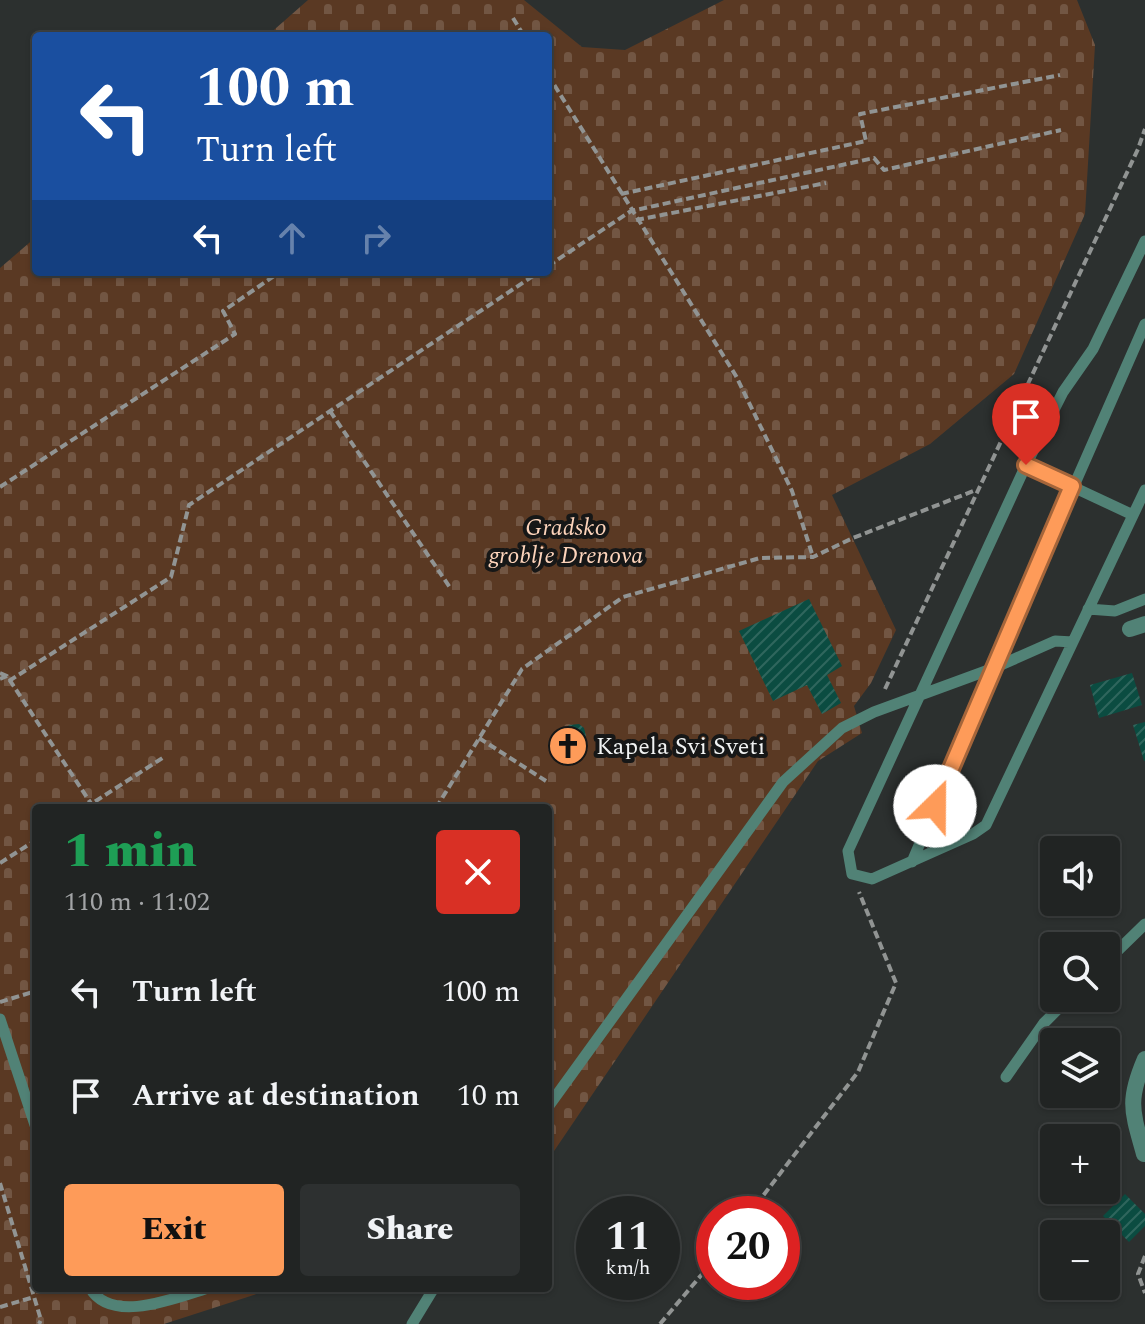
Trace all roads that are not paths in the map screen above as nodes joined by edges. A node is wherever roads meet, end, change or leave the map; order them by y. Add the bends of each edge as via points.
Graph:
1 (1145, 241) edge
2 (1145, 324) edge
3 (1026, 465) junction
4 (1072, 486) junction
5 (1145, 490) edge
6 (1133, 515) junction
7 (1145, 599) edge
8 (1088, 609) junction
9 (1073, 642) junction
10 (994, 668) junction
11 (918, 697) junction
12 (912, 862) junction
13 (1145, 924) edge
14 (1120, 948) edge
15 (1055, 1012) edge
16 (0, 1019) edge
17 (1145, 1059) edge
18 (1006, 1077) dead end
19 (552, 1102) edge
20 (32, 1116) edge
21 (1144, 1154) edge
22 (93, 1292) edge
23 (196, 1292) edge
24 (432, 1292) edge
25 (412, 1324) edge

1 - 3 lane via 1093,349 1063,392
2 - 4 lane
3 - 4 lane
3 - 11 lane
4 - 6 lane
4 - 10 lane
5 - 6 lane
6 - 8 lane
7 - 8 lane via 1115,611
8 - 9 lane
9 - 10 lane via 1055,641
9 - 12 lane via 986,825
10 - 11 lane
10 - 12 lane
11 - 12 lane via 848,851 852,874 872,879
11 - 19 lane via 842,728 783,782
13 - 14 lane
15 - 18 lane
16 - 20 lane
17 - 21 street via 1131,1109
22 - 23 lane via 103,1305 120,1313
24 - 25 lane

